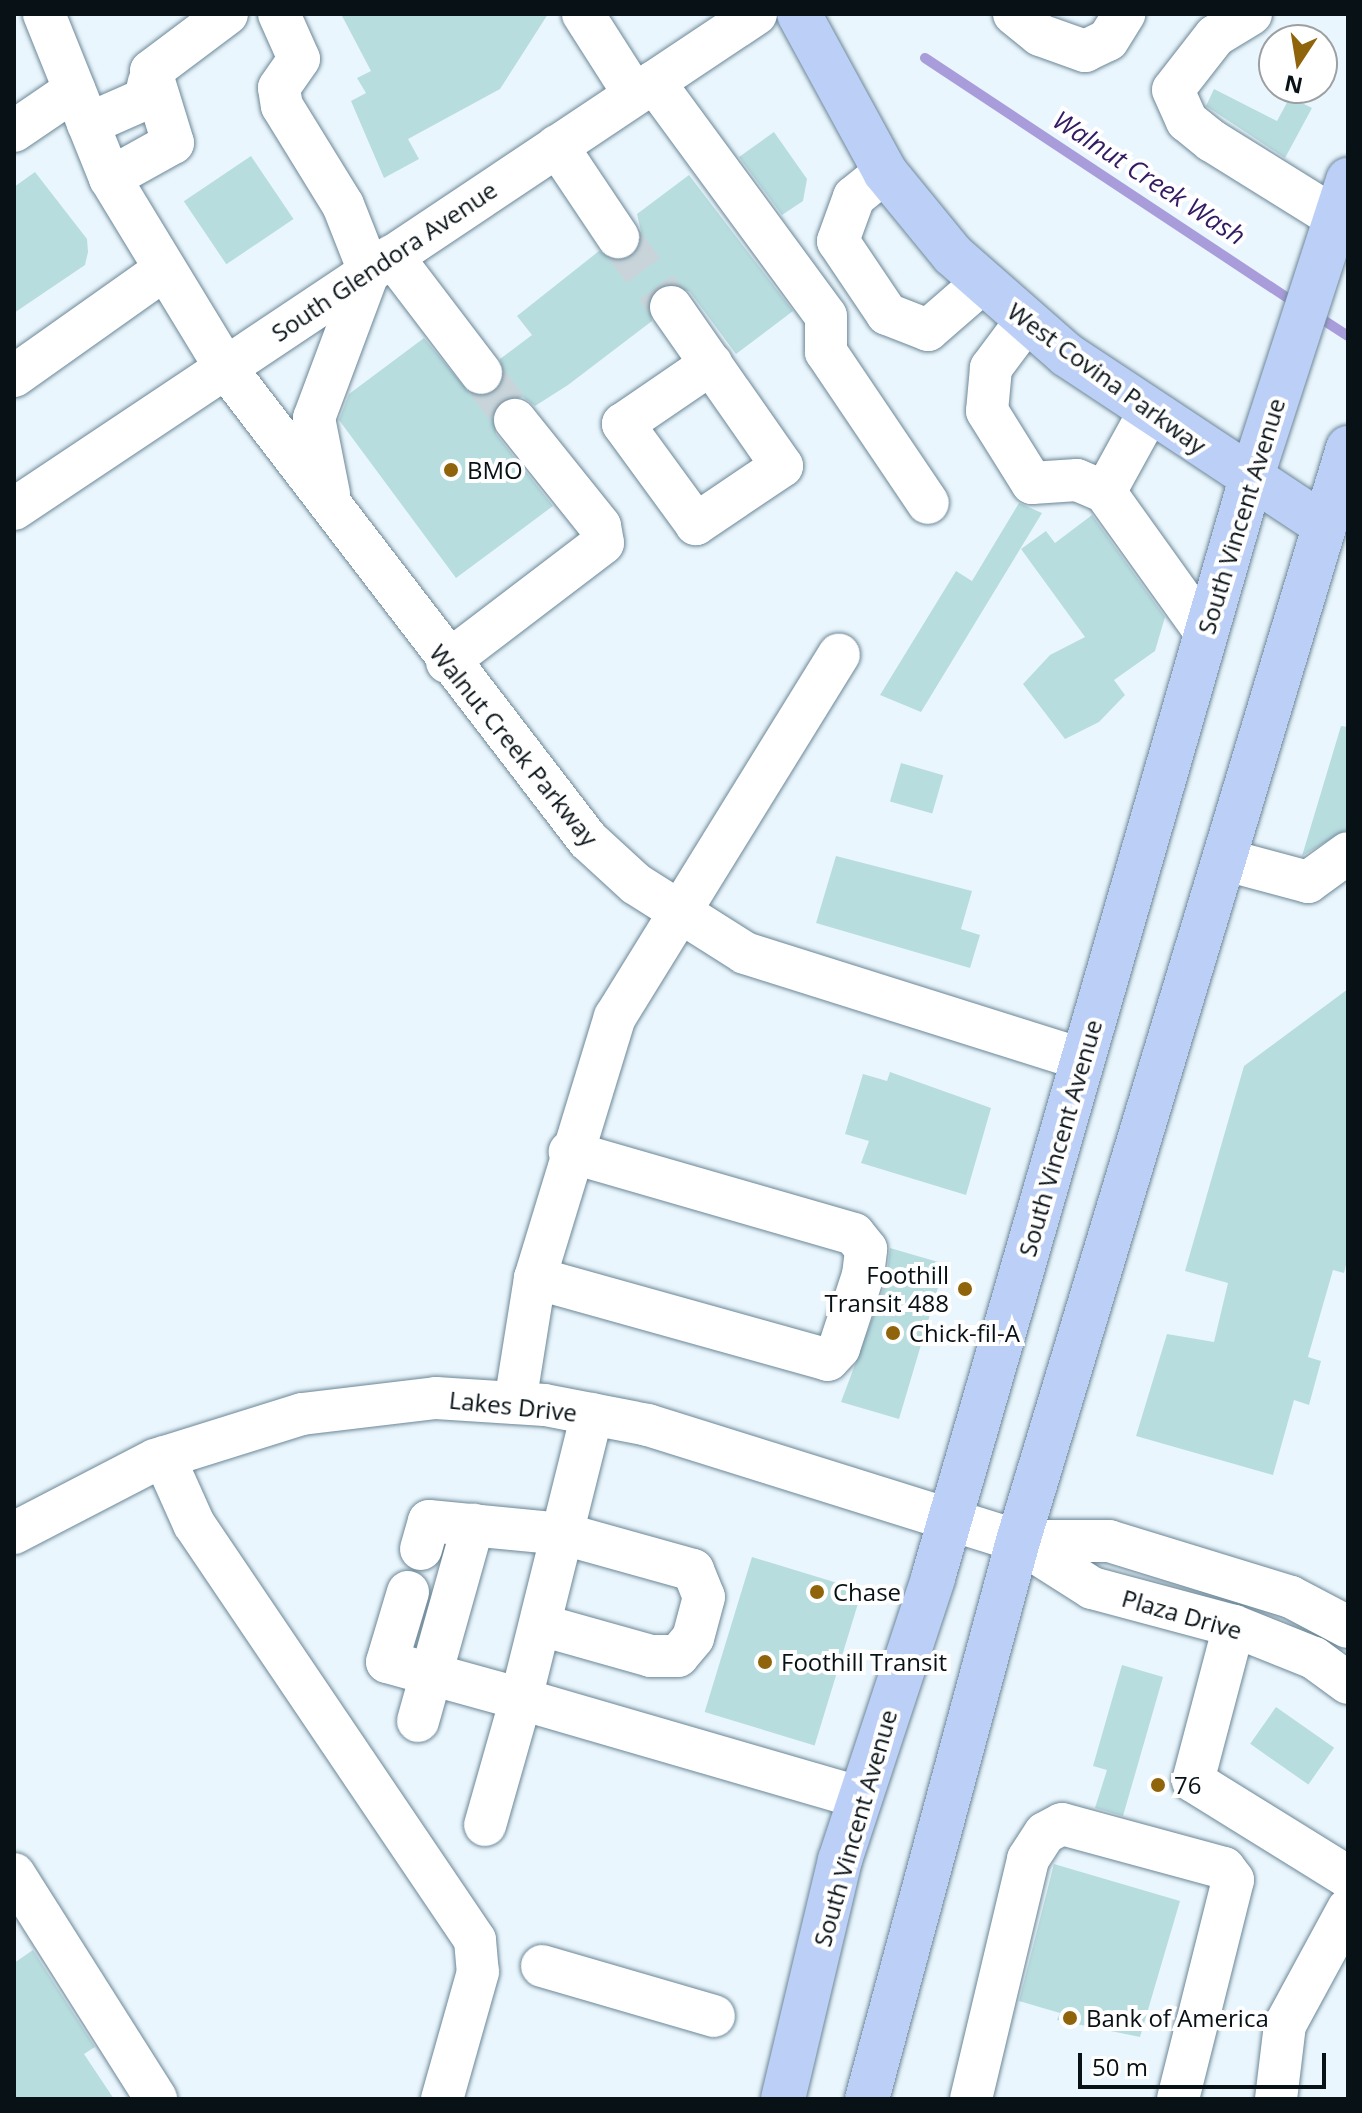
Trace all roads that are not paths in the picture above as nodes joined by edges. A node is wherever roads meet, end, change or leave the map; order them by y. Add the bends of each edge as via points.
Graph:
1 (44, 14) edge
2 (227, 14) edge
3 (279, 14) edge
4 (583, 14) edge
5 (756, 14) edge
6 (799, 14) edge
7 (1014, 14) edge
8 (1124, 14) edge
9 (1251, 14) edge
10 (149, 82) junction
11 (644, 88) junction
12 (81, 107) junction
13 (14, 131) edge
14 (557, 146) junction
15 (885, 172) junction
16 (110, 178) junction
17 (1341, 198) edge
18 (618, 237) tunnel mouth
19 (381, 263) junction
20 (165, 269) junction
21 (982, 283) junction
22 (671, 307) tunnel mouth
23 (1026, 321) junction
24 (711, 364) dead end
25 (225, 367) junction
26 (481, 373) tunnel mouth
27 (14, 376) edge
28 (1149, 412) junction
29 (515, 420) tunnel mouth
30 (1348, 448) edge
31 (1250, 482) junction
32 (1105, 492) junction
33 (330, 503) junction
34 (928, 503) dead end
35 (14, 509) edge
36 (1335, 533) edge
37 (1206, 633) junction
38 (839, 655) dead end
39 (447, 662) junction
40 (1348, 853) edge
41 (1226, 860) junction
42 (676, 911) junction
43 (1082, 1059) junction
44 (570, 1152) junction
45 (535, 1278) junction
46 (515, 1403) junction
47 (582, 1412) junction
48 (164, 1457) junction
49 (949, 1519) junction
50 (473, 1525) junction
51 (14, 1533) edge
52 (564, 1534) junction
53 (1018, 1541) junction
54 (421, 1549) dead end
55 (408, 1592) dead end
56 (541, 1625) junction
57 (1234, 1626) junction
58 (1348, 1627) edge
59 (432, 1675) junction
60 (1348, 1683) edge
61 (521, 1699) junction
62 (418, 1721) dead end
63 (861, 1798) junction
64 (485, 1825) dead end
65 (14, 1874) edge
66 (1348, 1877) edge
67 (1348, 1909) edge
68 (542, 1966) dead end
69 (714, 2016) dead end
70 (156, 2099) edge
71 (442, 2099) edge
72 (783, 2099) edge
73 (867, 2099) edge
74 (971, 2099) edge
75 (1178, 2099) edge
76 (1276, 2099) edge

1 - 12 street, Walnut Creek Parkway
2 - 10 street via 160,59
3 - 19 street via 299,59 279,88 282,106
4 - 11 street
5 - 11 street, South Glendora Avenue
6 - 15 main road, West Covina Parkway
7 - 8 street via 1040,35 1085,51 1108,40
9 - 17 street via 1215,36 1173,90 1187,121 1212,141
10 - 12 street via 145,99
10 - 16 street via 174,128 173,143
11 - 14 street, South Glendora Avenue
11 - 34 street via 826,316 826,352
12 - 13 street
12 - 16 street, Walnut Creek Parkway
14 - 18 street
14 - 19 street, South Glendora Avenue
15 - 21 main road, West Covina Parkway
15 - 21 street via 854,197 838,241 887,314 928,330
16 - 20 street, Walnut Creek Parkway
17 - 31 main road, South Vincent Avenue
19 - 25 street, South Glendora Avenue
19 - 26 street
19 - 33 street via 314,418
20 - 25 street, Walnut Creek Parkway
20 - 27 street
21 - 23 main road, West Covina Parkway
22 - 24 street
23 - 28 main road, West Covina Parkway
23 - 32 street via 991,368 987,411 1032,483 1077,480
25 - 33 street, Walnut Creek Parkway
25 - 35 street, South Glendora Avenue
28 - 31 main road, West Covina Parkway
28 - 32 street
29 - 39 street via 600,526 603,543
30 - 36 main road
31 - 36 main road, West Covina Parkway
31 - 37 main road, South Vincent Avenue
32 - 37 street
33 - 39 street, Walnut Creek Parkway
36 - 41 main road
37 - 43 main road, South Vincent Avenue
38 - 42 street
39 - 42 street, Walnut Creek Parkway via 588,840
40 - 41 street via 1308,882
41 - 53 main road
42 - 43 street, Walnut Creek Parkway via 745,953 802,975
42 - 44 street via 615,1017
43 - 49 main road, South Vincent Avenue
44 - 45 street
44 - 45 street via 854,1234 866,1249 863,1275 839,1348 828,1360
45 - 46 street
46 - 47 street, Lakes Drive
46 - 48 street, Lakes Drive via 436,1398 302,1414
47 - 49 street, Lakes Drive
47 - 52 street
48 - 51 street, Lakes Drive
48 - 71 street via 194,1524 475,1940 478,1972
49 - 53 street, Lakes Drive
49 - 63 main road, South Vincent Avenue
50 - 52 street
50 - 54 street via 429,1521
50 - 59 street
52 - 56 street
52 - 56 street via 693,1570 704,1597 693,1638 678,1656 651,1656
53 - 57 street, Plaza Drive via 1092,1588
53 - 58 street via 1109,1541 1291,1597
53 - 73 main road
55 - 59 street via 387,1662
56 - 61 street
57 - 60 street, Plaza Drive via 1314,1658
57 - 66 street via 1193,1781
59 - 61 street
59 - 62 street
61 - 63 street
61 - 64 street
63 - 72 main road, South Vincent Avenue
65 - 70 street
67 - 76 street via 1285,2025
68 - 69 street
74 - 75 street via 1028,1859 1045,1833 1062,1824 1224,1868 1233,1890

